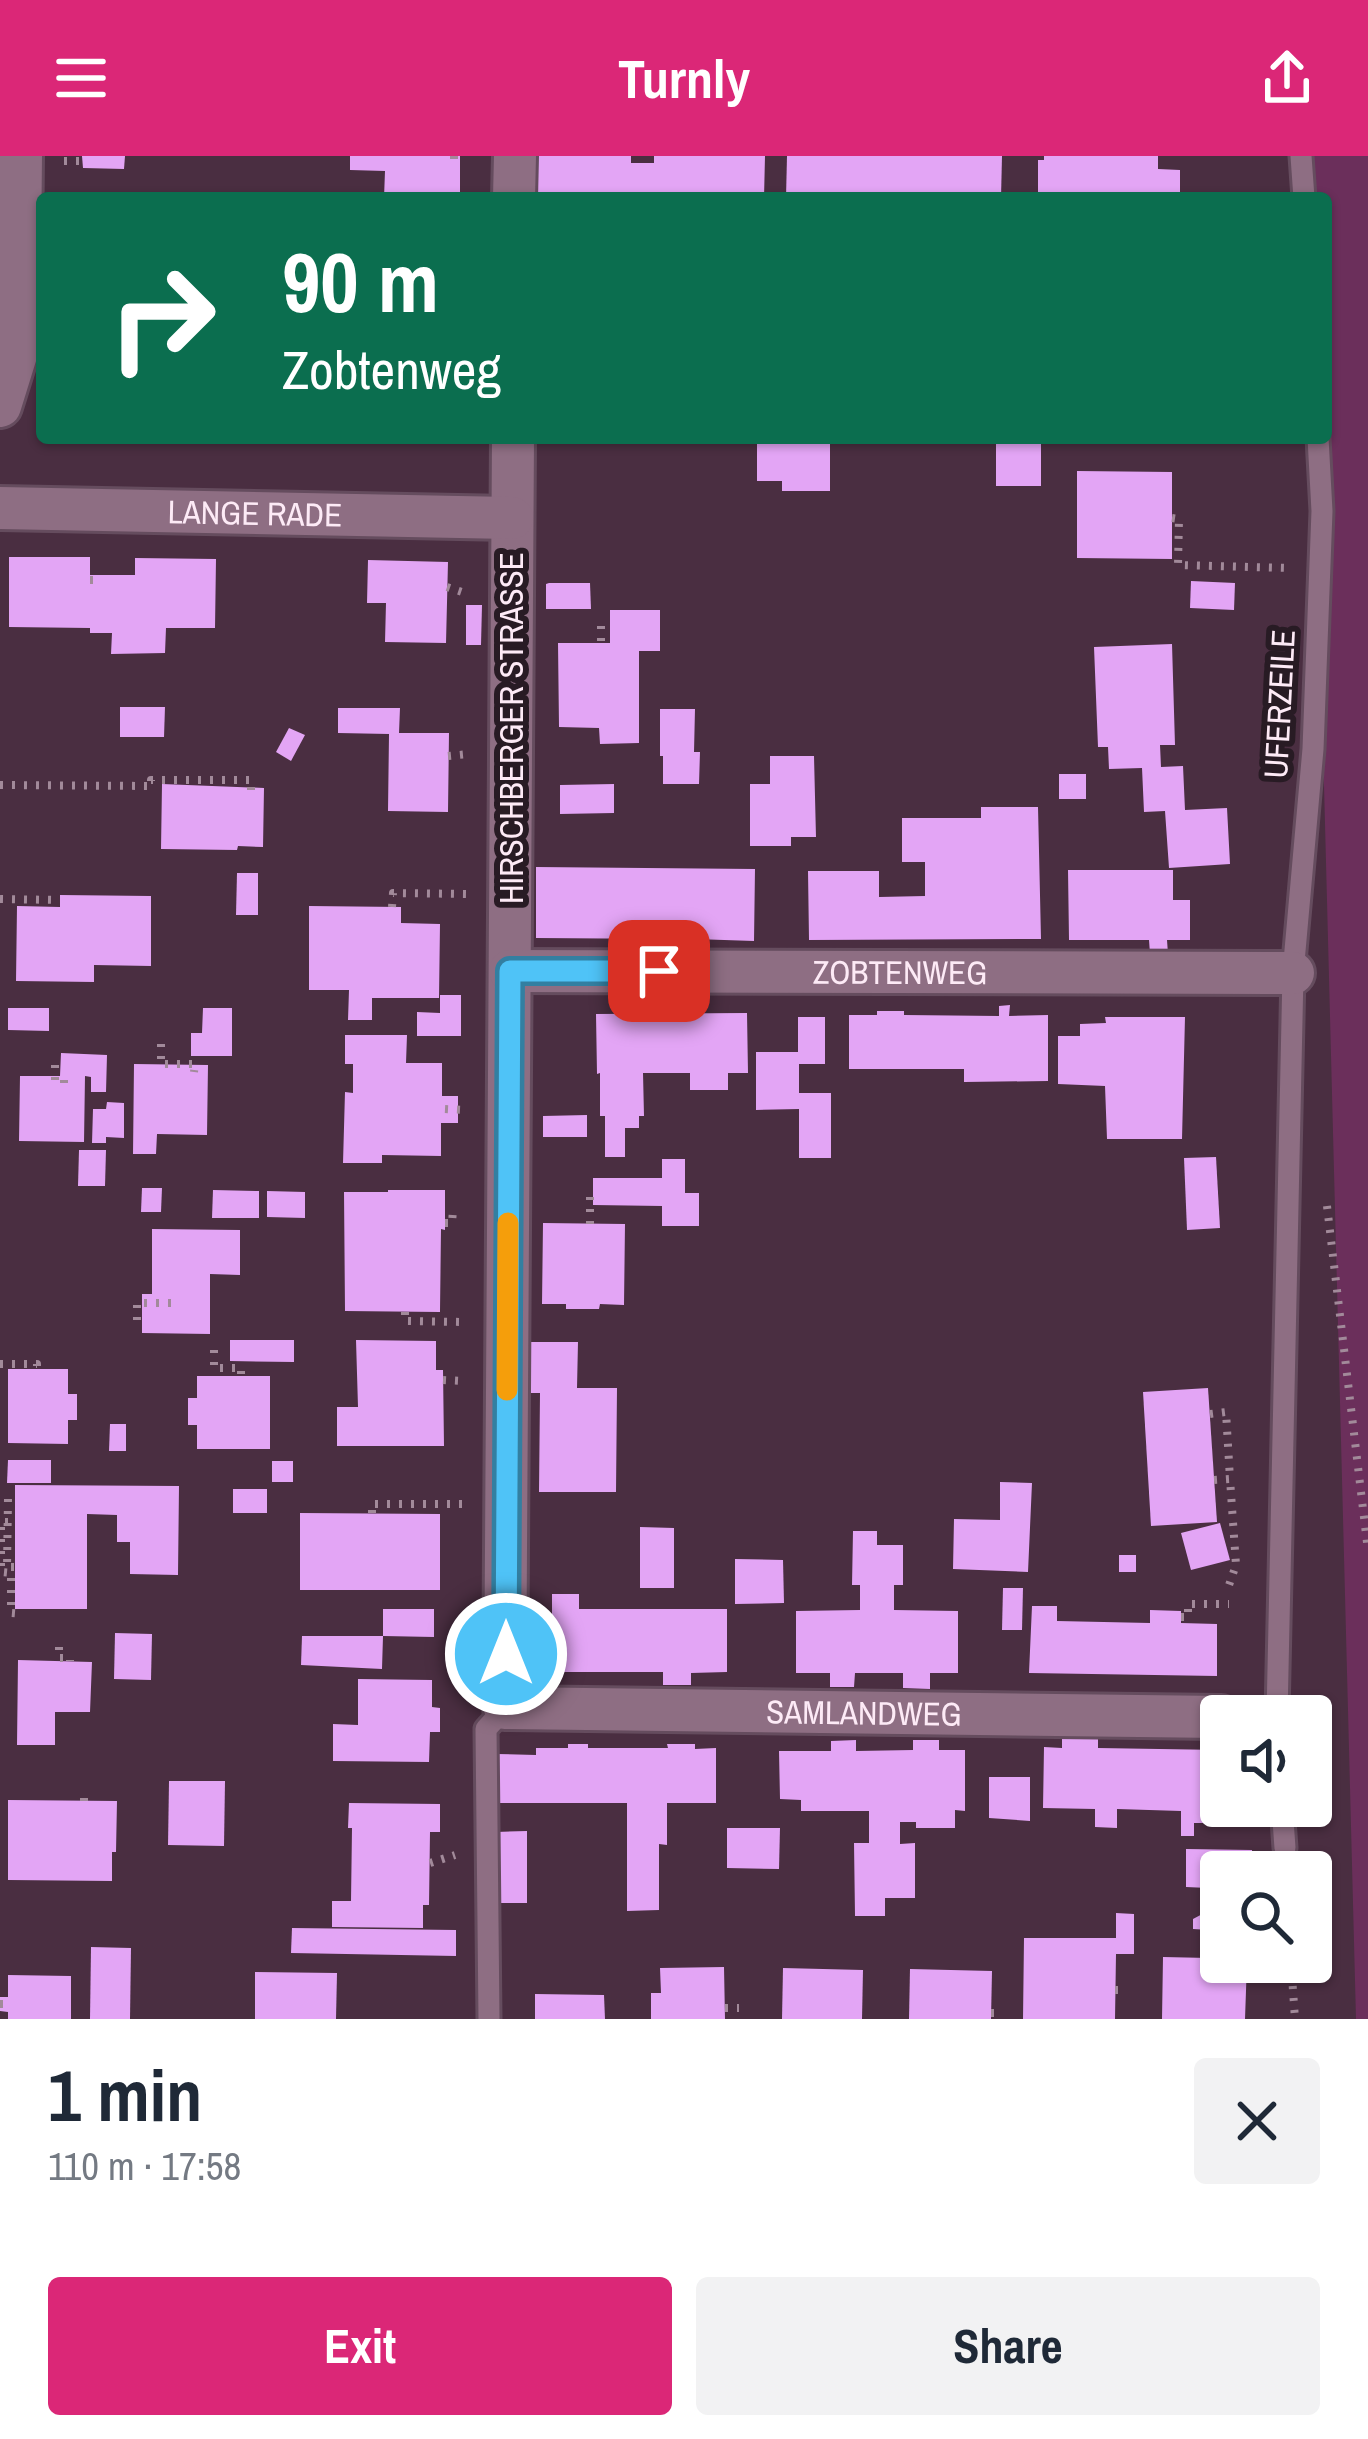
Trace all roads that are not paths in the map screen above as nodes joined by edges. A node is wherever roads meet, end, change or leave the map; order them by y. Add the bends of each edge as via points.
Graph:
1 (21, 156) edge
2 (514, 156) edge
3 (1301, 156) edge
4 (514, 192) edge
5 (1304, 192) edge
6 (9, 345) edge
7 (0, 406) edge
8 (513, 444) edge
9 (1318, 444) edge
10 (0, 508) edge
11 (512, 518) junction
12 (510, 971) junction
13 (1293, 974) junction
14 (1277, 1695) edge
15 (505, 1708) junction
16 (1200, 1718) edge
17 (1284, 1827) edge
18 (1285, 1848) dead end
19 (489, 2019) edge

1 - 6 street
2 - 4 street
3 - 5 lane
6 - 7 street
8 - 11 street, HIRSCHBERGER STRASSE
9 - 13 lane, UFERZEILE via 1313,749
10 - 11 street, LANGE RADE
11 - 12 street, HIRSCHBERGER STRASSE
12 - 13 street, ZOBTENWEG
12 - 15 street, HIRSCHBERGER STRASSE via 501,1016
13 - 14 lane, UFERZEILE
15 - 16 street, SAMLANDWEG
15 - 19 lane, HIRSCHBERGER STRASSE via 486,1730
17 - 18 lane

